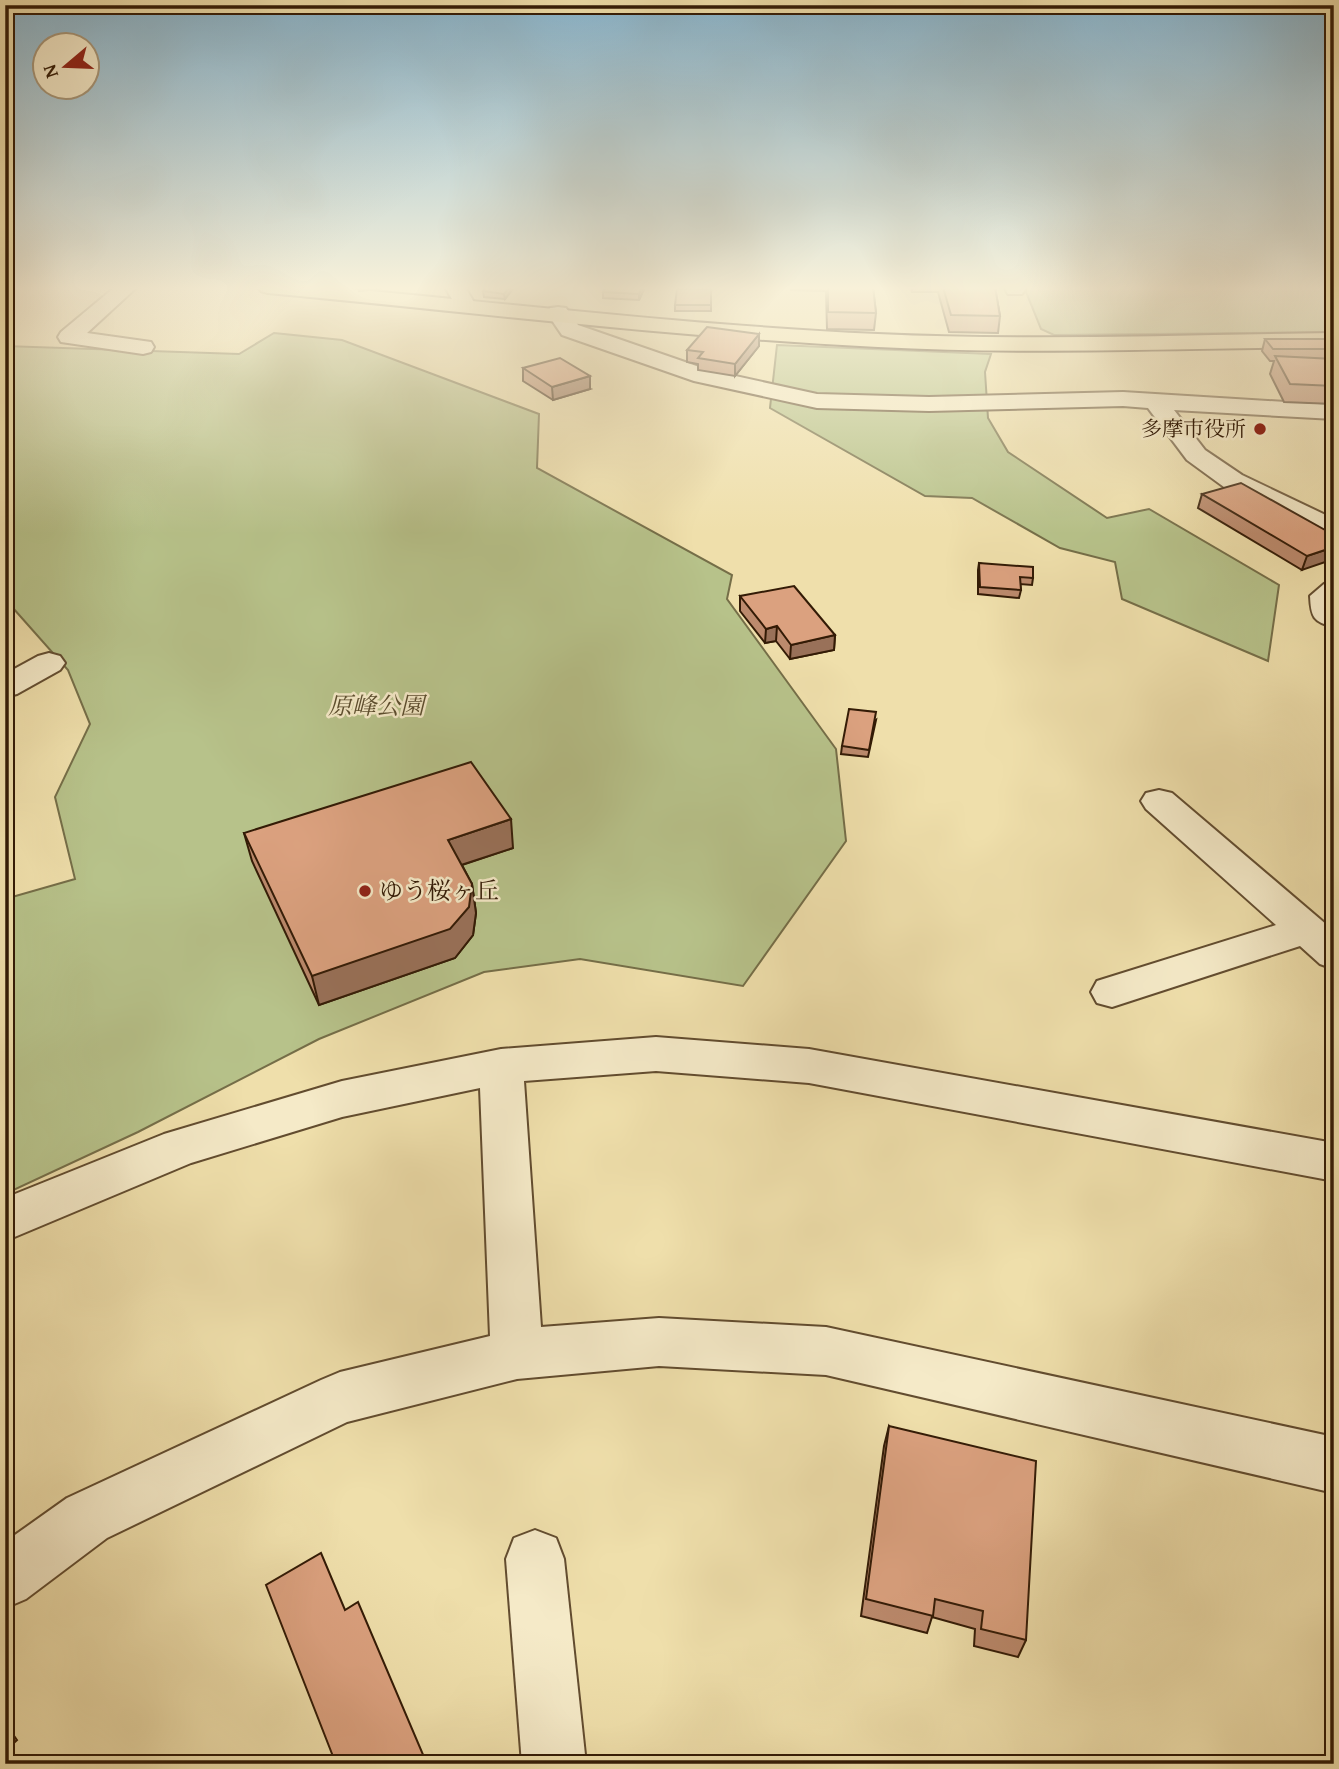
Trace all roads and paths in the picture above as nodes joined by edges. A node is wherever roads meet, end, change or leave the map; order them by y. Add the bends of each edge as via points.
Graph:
1 (684, 370) edge
2 (1154, 402) junction
3 (1334, 412) edge
4 (1302, 490) dead end
5 (1260, 494) junction
6 (1334, 530) edge
7 (1334, 590) edge
8 (1334, 618) edge
9 (49, 663) dead end
10 (5, 687) edge
11 (1159, 800) dead end
12 (1319, 942) edge
13 (1112, 992) dead end
14 (501, 1066) junction
15 (1334, 1162) edge
16 (5, 1220) edge
17 (517, 1354) junction
18 (1334, 1465) edge
19 (536, 1559) dead end
20 (5, 1578) edge
21 (554, 1764) edge

1 - 2 street via 817,401
2 - 3 street
2 - 5 street via 1196,455
4 - 5 street via 1284,487
5 - 6 street
7 - 8 street via 1325,596 1326,615
9 - 10 street
11 - 12 street
12 - 13 street
14 - 15 street via 656,1054 808,1066
14 - 16 street via 342,1099 180,1147
14 - 17 street
17 - 18 street via 659,1342 825,1351
17 - 20 street via 340,1398 87,1518
19 - 21 street

